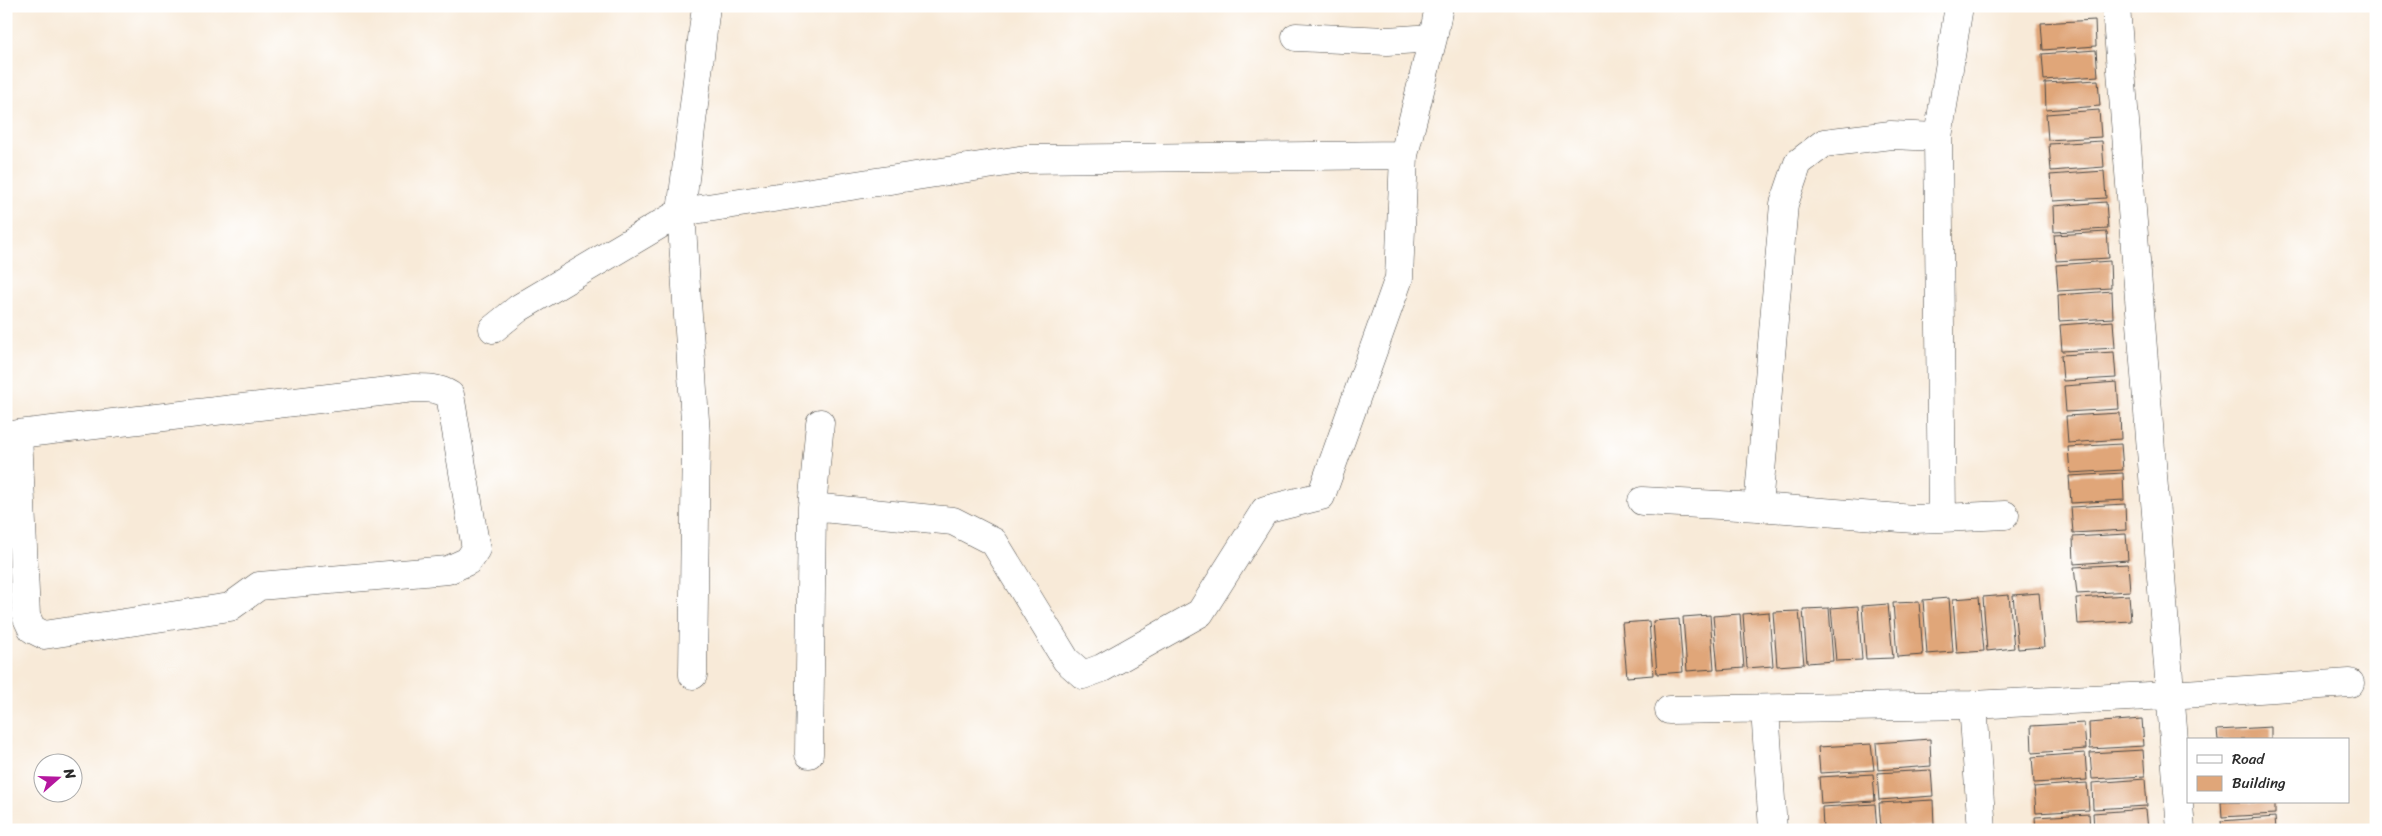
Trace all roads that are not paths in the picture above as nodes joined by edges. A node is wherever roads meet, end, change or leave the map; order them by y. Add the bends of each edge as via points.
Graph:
1 (706, 6) edge
2 (1439, 6) edge
3 (1959, 6) edge
4 (2116, 7) edge
5 (1296, 37) dead end
6 (1433, 38) junction
7 (1938, 137) junction
8 (1404, 155) junction
9 (681, 212) junction
10 (493, 329) dead end
11 (820, 423) dead end
12 (12, 435) edge
13 (1642, 501) dead end
14 (812, 506) junction
15 (1758, 507) junction
16 (2005, 515) dead end
17 (1942, 518) junction
18 (693, 675) dead end
19 (2350, 683) dead end
20 (2170, 695) junction
21 (1973, 705) junction
22 (1765, 709) junction
23 (1669, 710) dead end
24 (809, 754) dead end
25 (1773, 830) edge
26 (1982, 830) edge
27 (2181, 830) edge

1 - 9 street
2 - 6 street
3 - 7 street
4 - 20 street
5 - 6 street via 1387,41
6 - 8 street
7 - 15 street via 1891,135 1824,143 1798,163 1784,204
7 - 17 street
8 - 9 street via 1026,160
8 - 14 street via 1399,278 1321,496 1265,510 1200,613 1102,668 1083,675 1066,660 994,542 953,521
9 - 10 street via 519,308
9 - 18 street via 696,435
11 - 14 street
12 - 12 street via 414,388 440,390 450,395 476,549 468,562 448,570 259,586 230,607 44,635 32,629 26,616
13 - 15 street
14 - 24 street
15 - 17 street via 1914,519
16 - 17 street
19 - 20 street
20 - 21 street
20 - 27 street
21 - 22 street
21 - 26 street
22 - 23 street
22 - 25 street

